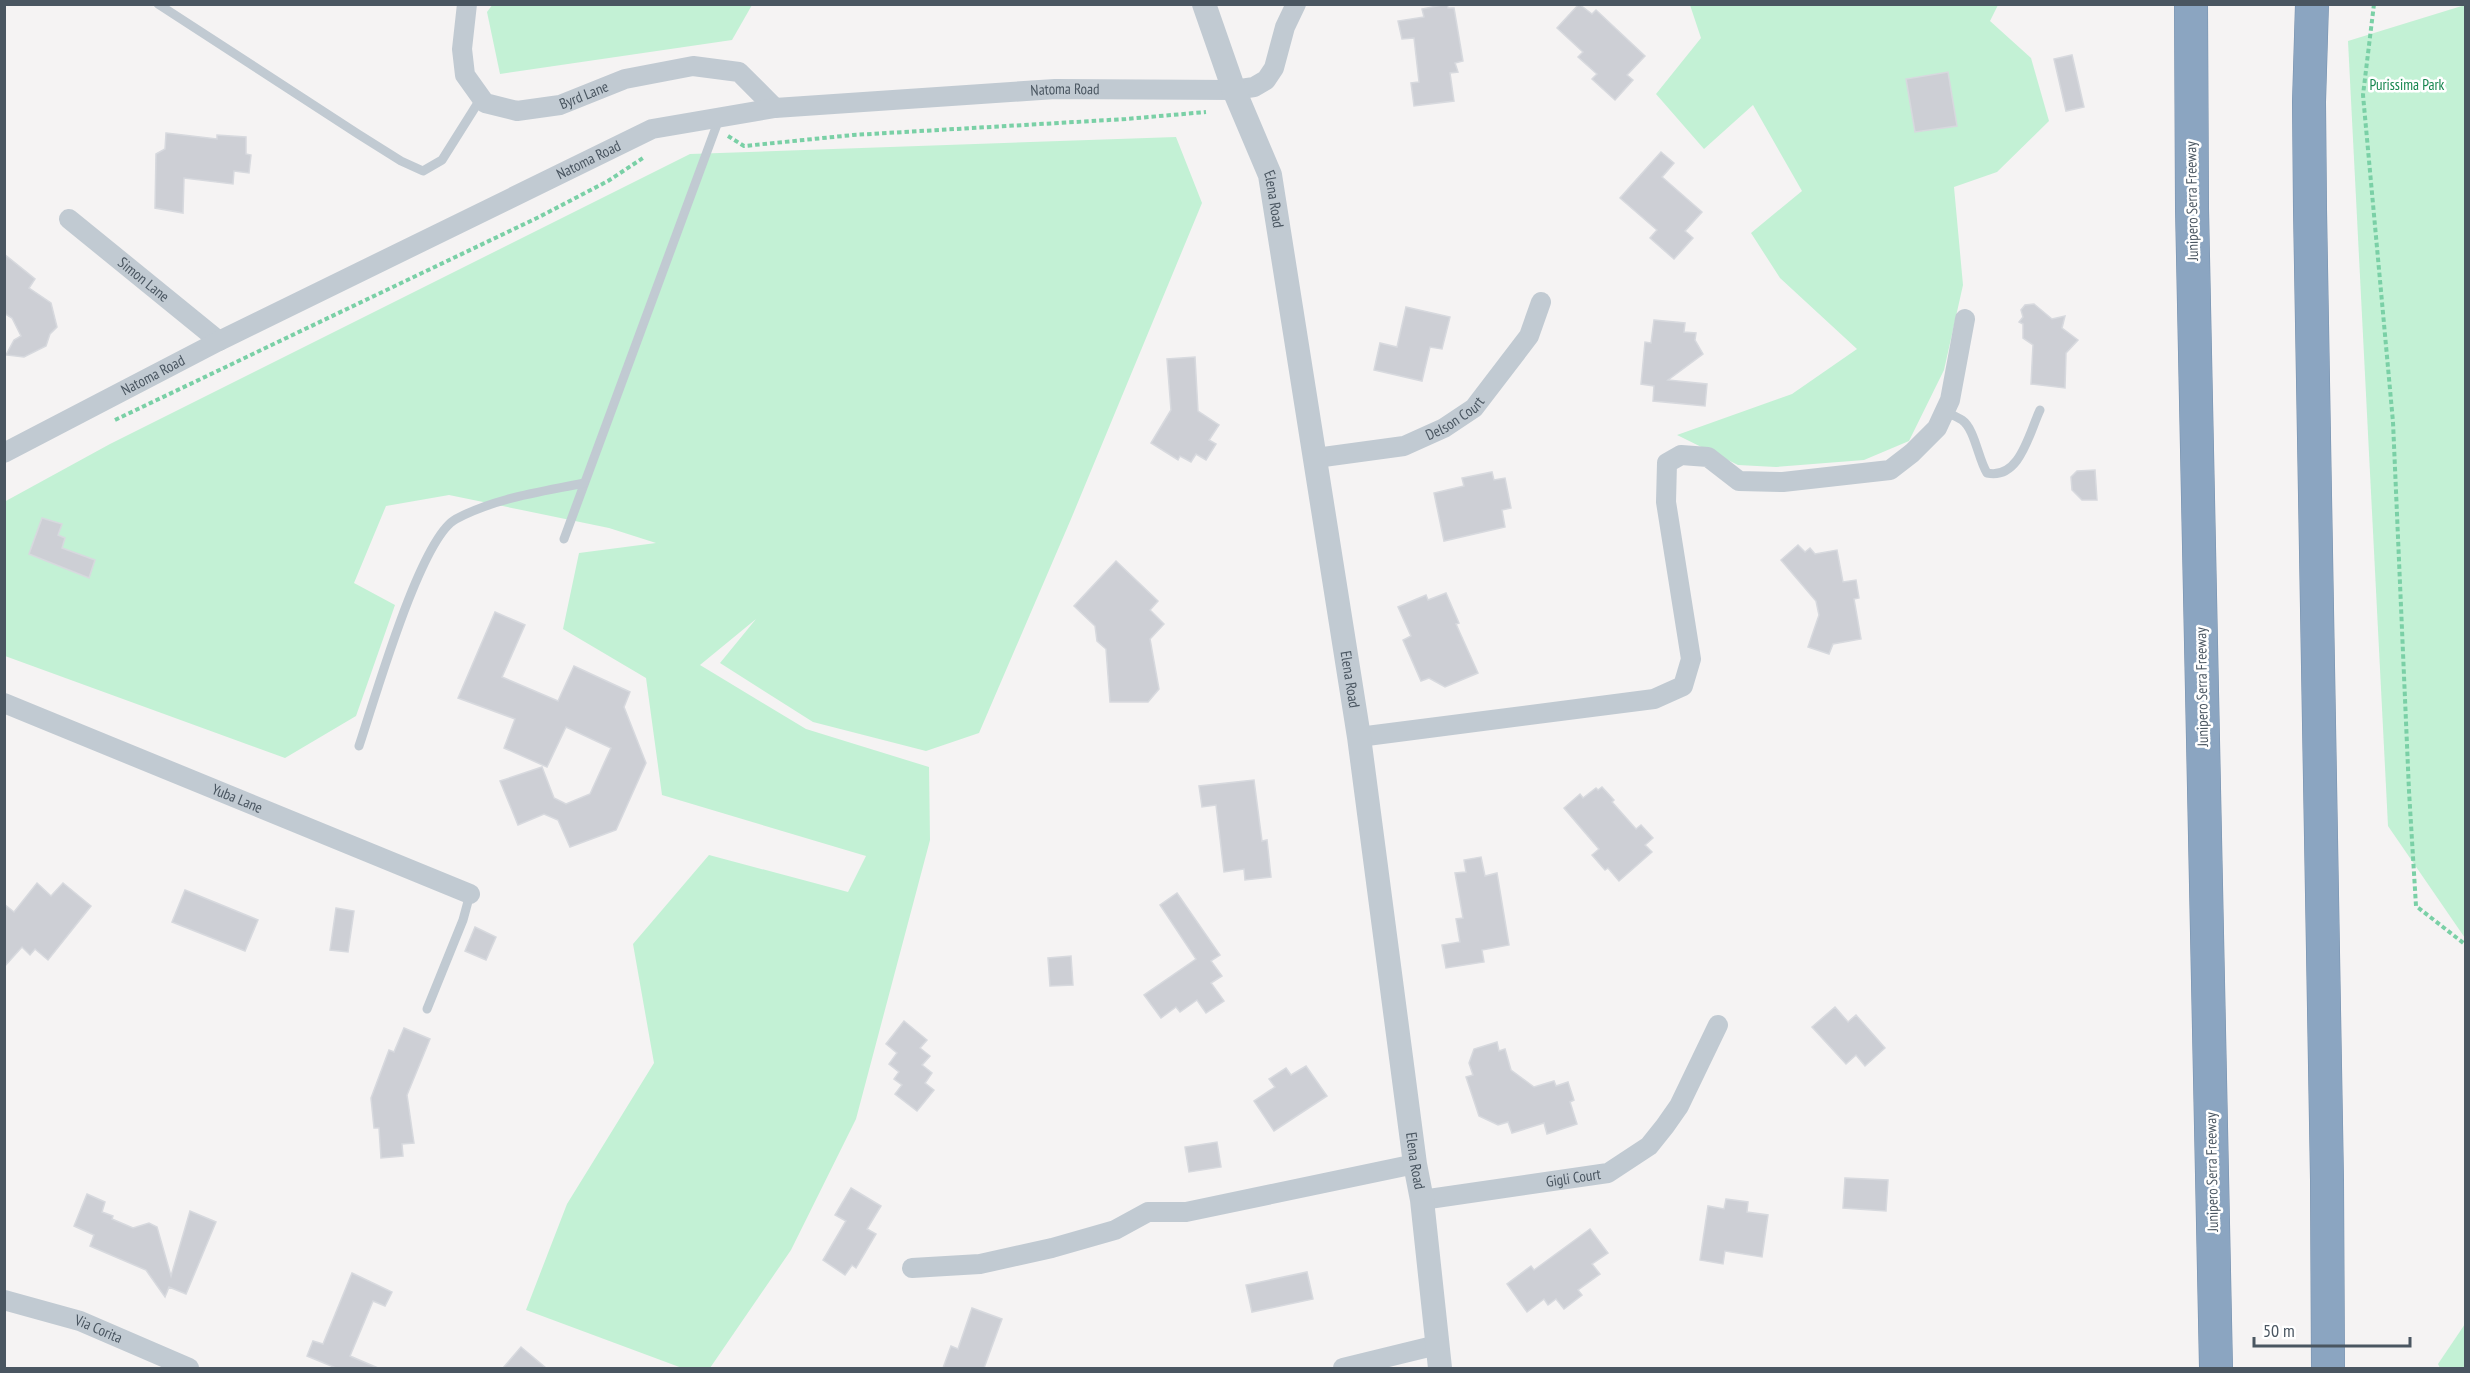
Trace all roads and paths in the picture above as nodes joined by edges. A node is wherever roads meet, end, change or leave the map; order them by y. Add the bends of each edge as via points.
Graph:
1 (158, 4) edge
2 (467, 4) edge
3 (1204, 4) edge
4 (1296, 4) edge
5 (2192, 4) edge
6 (2312, 4) edge
7 (2374, 4) edge
8 (1234, 90) junction
9 (481, 98) junction
10 (775, 108) junction
11 (1212, 111) dead end
12 (717, 124) junction
13 (645, 156) dead end
14 (69, 219) dead end
15 (1541, 302) dead end
16 (1965, 319) dead end
17 (219, 341) junction
18 (2040, 410) dead end
19 (1945, 411) junction
20 (105, 425) dead end
21 (4, 453) edge
22 (1316, 458) junction
23 (584, 483) junction
24 (564, 539) dead end
25 (4, 703) edge
26 (1359, 737) junction
27 (359, 746) dead end
28 (470, 894) joint
29 (2466, 945) edge
30 (427, 1009) dead end
31 (1718, 1025) dead end
32 (1415, 1164) junction
33 (4, 1179) edge
34 (4, 1191) edge
35 (1422, 1200) junction
36 (912, 1268) dead end
37 (4, 1300) edge
38 (1438, 1357) edge
39 (189, 1368) edge
40 (1343, 1368) edge
41 (2216, 1368) edge
42 (2328, 1368) edge

1 - 9 lane via 313,106 423,171 442,160
2 - 9 street via 462,49 465,75
3 - 8 street, Elena Road
4 - 8 street, Natoma Road via 1274,68 1266,80 1254,87
5 - 41 highway, Junipero Serra Freeway via 2191,184
6 - 42 highway via 2309,149
7 - 29 path via 2363,95 2393,422 2416,906
8 - 10 street, Natoma Road via 1054,89
8 - 22 street, Elena Road via 1270,176
9 - 10 street, Byrd Lane via 485,103 517,111 560,105 625,79 693,66 739,72
10 - 12 street, Natoma Road
11 - 12 path via 744,146
12 - 17 street, Natoma Road via 652,129
12 - 23 lane
13 - 20 path via 539,217
14 - 17 street, Simon Lane
15 - 22 street, Delson Court via 1529,336 1474,408 1444,428 1404,446
16 - 19 street
17 - 21 street, Natoma Road
18 - 19 lane via 2018,460 1996,475 1986,473 1965,422
19 - 26 street via 1937,428 1890,470 1783,482 1739,481 1708,457 1681,455 1667,464 1666,502 1692,659 1683,686 1654,699
22 - 26 street, Elena Road
23 - 24 lane
23 - 27 lane via 500,501 453,520 437,539 416,580
25 - 28 street, Yuba Lane
26 - 32 street, Elena Road
28 - 30 lane
31 - 35 street, Gigli Court via 1672,1116 1649,1146 1608,1173
32 - 35 street, Elena Road
32 - 36 street via 1186,1212 1148,1212 1115,1230 980,1264
33 - 34 path
35 - 38 street, Elena Road
37 - 39 street, Via Corita via 80,1321
38 - 40 street

